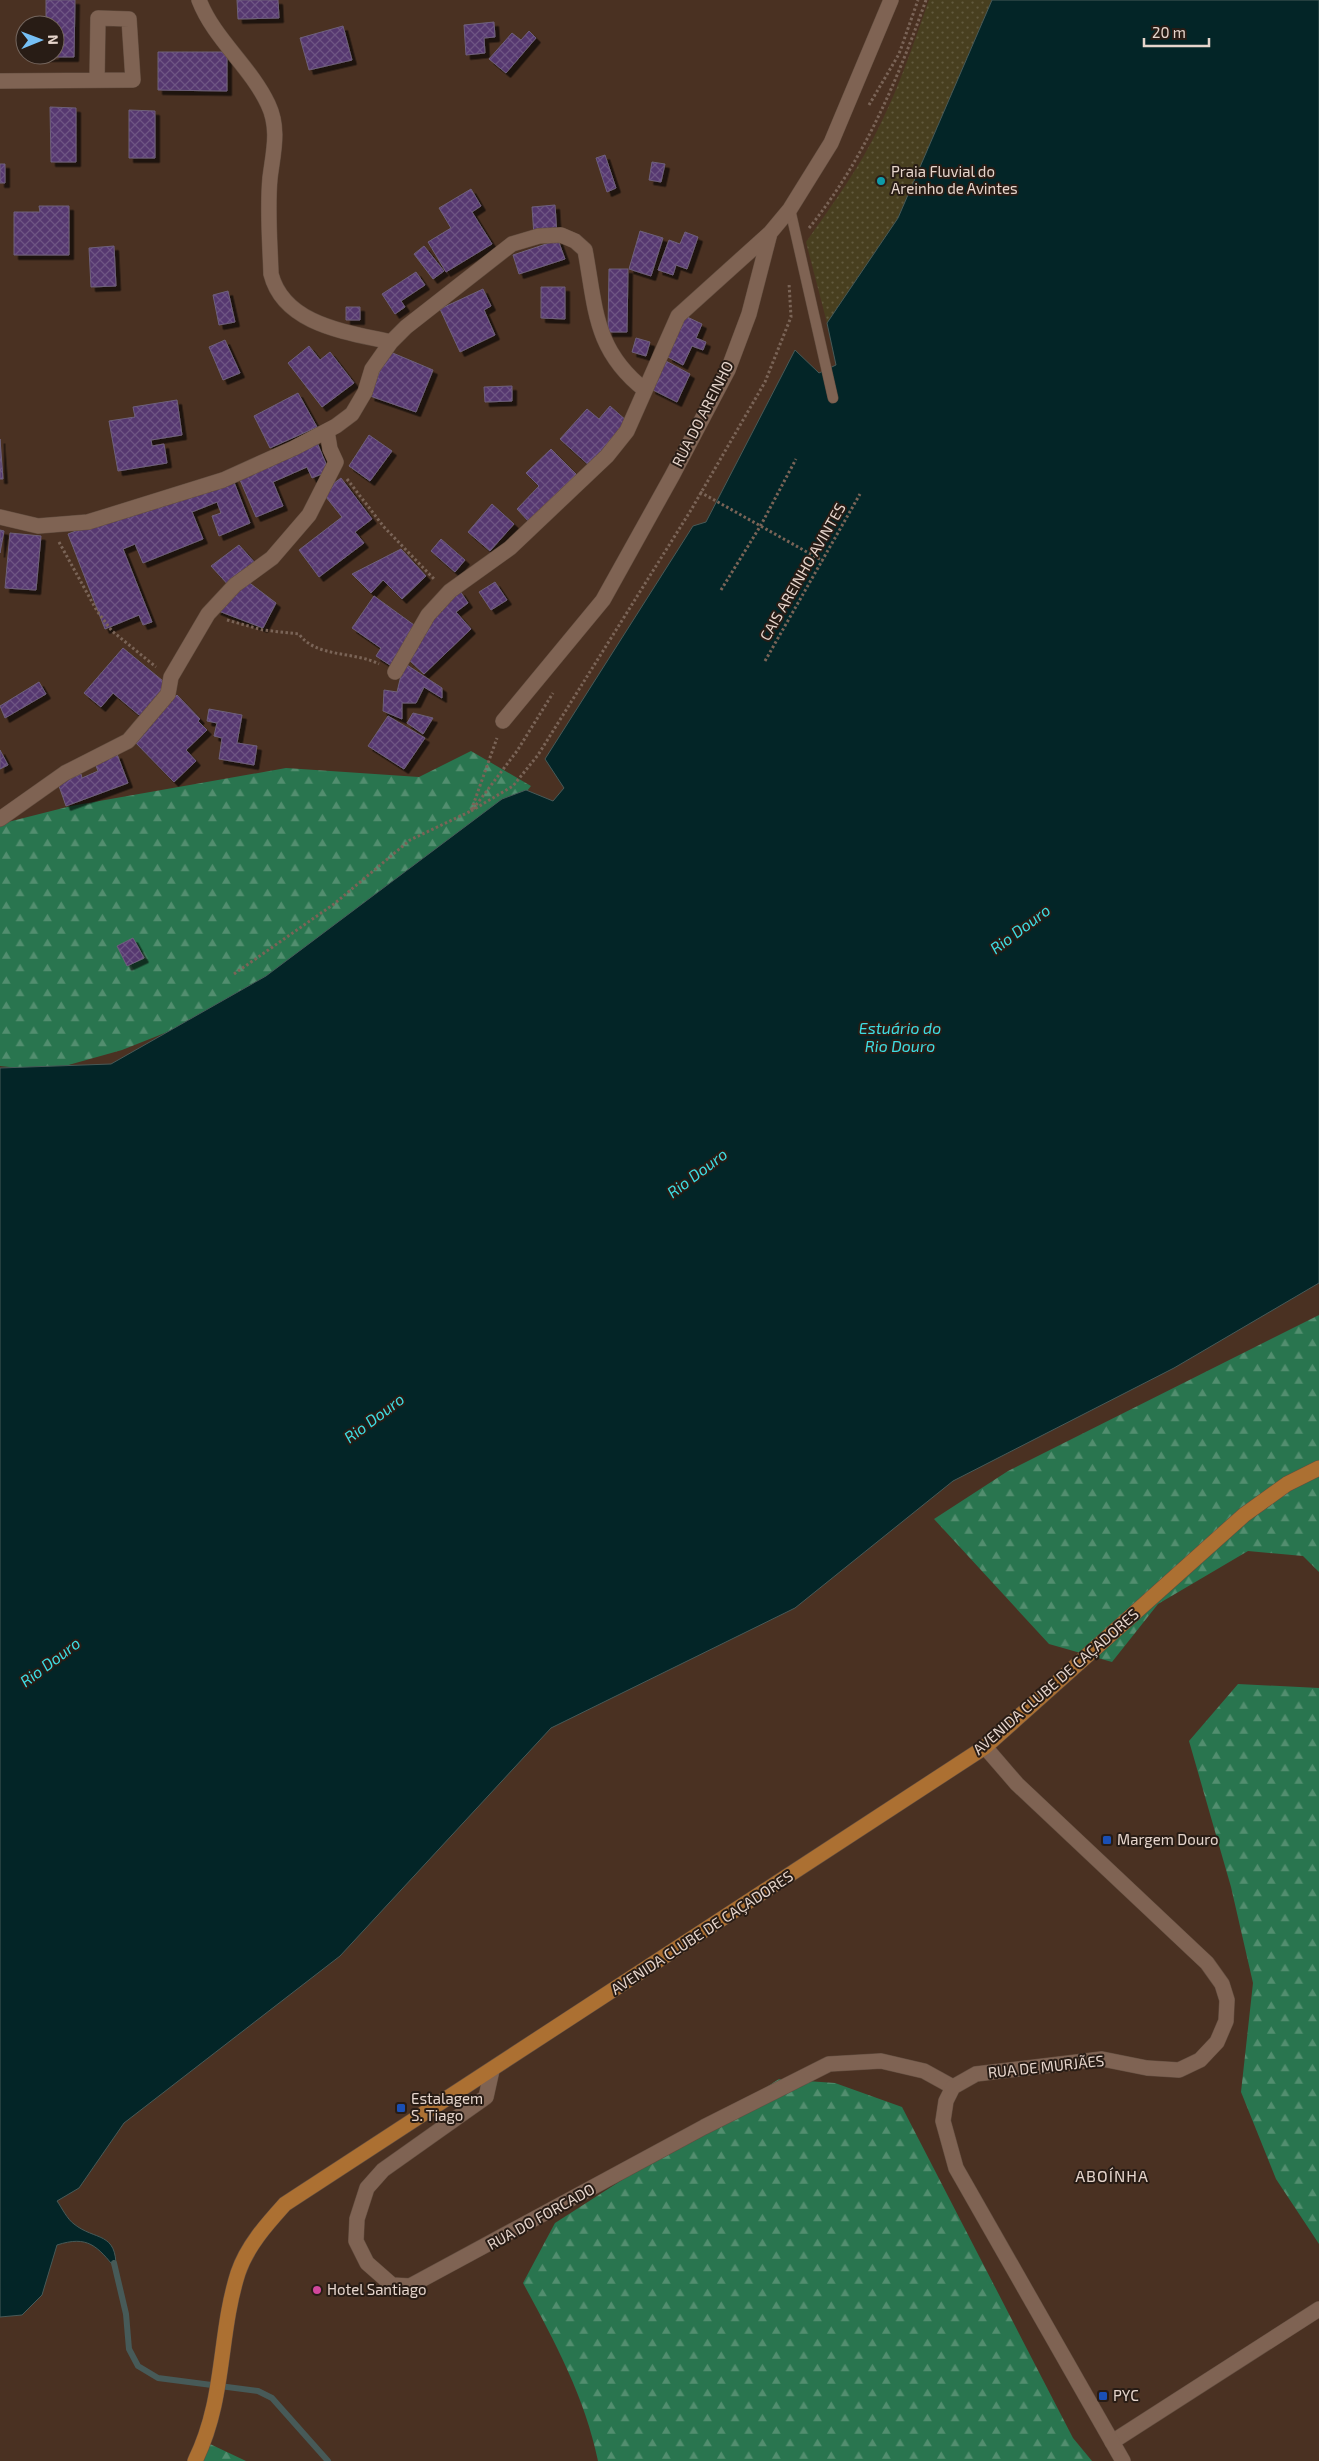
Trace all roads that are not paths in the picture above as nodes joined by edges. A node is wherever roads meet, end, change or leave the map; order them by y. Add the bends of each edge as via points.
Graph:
1 (199, 0) edge
2 (891, 0) edge
3 (97, 80) junction
4 (0, 81) edge
5 (790, 209) junction
6 (770, 233) junction
7 (391, 342) junction
8 (646, 390) junction
9 (833, 398) dead end
10 (327, 431) junction
11 (0, 517) edge
12 (395, 672) road end
13 (503, 721) road end
14 (0, 819) edge
15 (1319, 1468) edge
16 (985, 1747) junction
17 (492, 2070) junction
18 (953, 2087) junction
19 (1319, 2310) edge
20 (1112, 2442) junction
21 (195, 2461) edge
22 (1123, 2461) edge

1 - 7 street via 206,18 254,80 269,105 277,142 270,179 270,274 274,287 284,301 316,323
2 - 5 street, RUA DO AREINHO via 831,143
3 - 3 street via 133,80 129,19 98,18
3 - 4 street
5 - 6 street, RUA DO AREINHO
5 - 9 lane
6 - 8 street via 678,316
6 - 13 street, RUA DO AREINHO via 748,314 728,370 672,476 602,600
7 - 8 street via 442,297 512,244 540,236 560,235 575,241 585,250 590,290 600,328 612,355 627,376
7 - 10 street via 372,370 365,392 352,414
8 - 12 street via 626,430 607,456 510,548 450,591 428,615
10 - 11 street via 223,480 88,522 38,526
10 - 14 street via 336,462 309,515 272,558 235,585 208,614 171,677 168,694 128,741 65,773
15 - 16 main road, AVENIDA CLUBE DE CAÇADORES via 1287,1484 1244,1515
16 - 17 main road, AVENIDA CLUBE DE CAÇADORES
16 - 18 street, RUA DE MURJÃES via 1017,1784 1207,1963 1222,1984 1227,2000 1226,2020 1217,2042 1200,2060 1179,2070 1147,2068 1102,2059 976,2074
17 - 18 street, RUA DO FORCADO via 486,2097 383,2170 367,2188 356,2220 356,2241 367,2262 392,2285 410,2286 704,2127 829,2064 881,2061 924,2071
17 - 21 main road, AVENIDA CLUBE DE CAÇADORES via 285,2204 260,2232 239,2271 228,2316 216,2404
18 - 20 street via 946,2101 943,2121 956,2168
19 - 20 street
20 - 22 street

